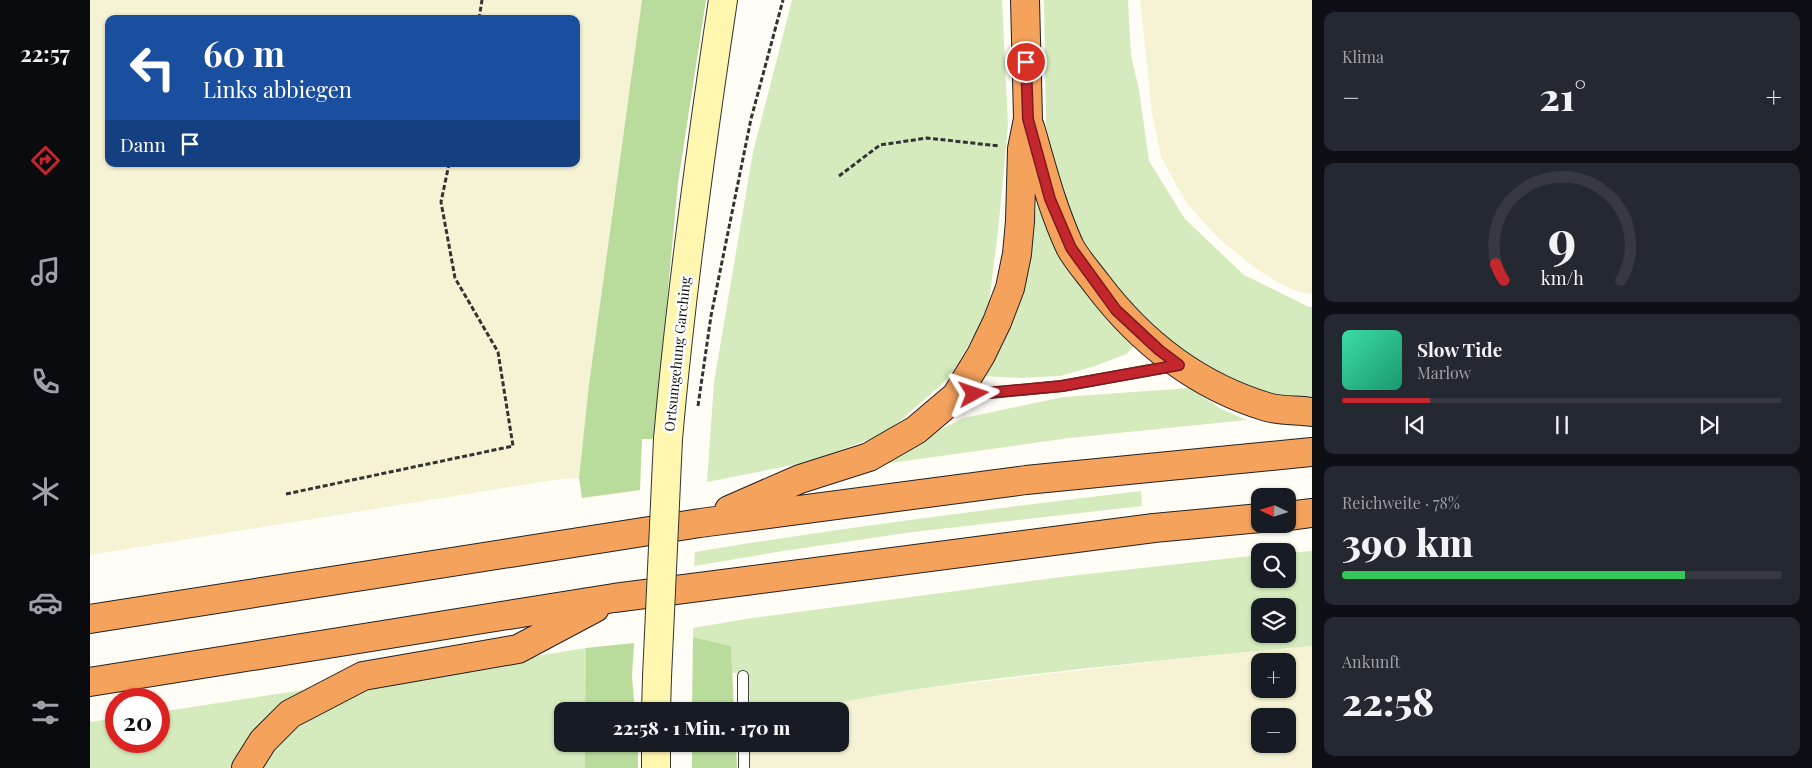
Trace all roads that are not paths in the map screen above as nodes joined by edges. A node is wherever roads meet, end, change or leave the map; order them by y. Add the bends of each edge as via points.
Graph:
1 (723, 0) edge
2 (1025, 0) edge
3 (1028, 119) junction
4 (1179, 365) junction
5 (956, 396) junction
6 (1312, 412) edge
7 (1312, 452) edge
8 (1312, 514) edge
9 (1296, 515) edge
10 (1251, 519) edge
11 (700, 523) junction
12 (614, 598) junction
13 (90, 619) edge
14 (743, 676) dead end
15 (90, 682) edge
16 (656, 702) edge
17 (743, 702) edge
18 (656, 752) edge
19 (744, 752) edge
20 (246, 768) edge
21 (656, 768) edge
22 (744, 768) edge

1 - 16 main road, Ortsumgehung Garching, bridge via 676,349 668,439
2 - 3 highway
3 - 4 highway via 1050,199 1071,248 1116,310
3 - 5 highway via 1022,149 1017,254 1010,288 997,322
4 - 5 lane via 1062,386
4 - 6 highway via 1229,393 1268,408
5 - 11 highway via 916,430 869,457 800,479
7 - 11 highway via 1026,480
8 - 9 highway
10 - 12 highway via 1154,528
11 - 13 highway
12 - 15 highway
12 - 20 highway via 518,649 363,676 290,714 263,741
14 - 17 lane
18 - 21 main road
19 - 22 lane

